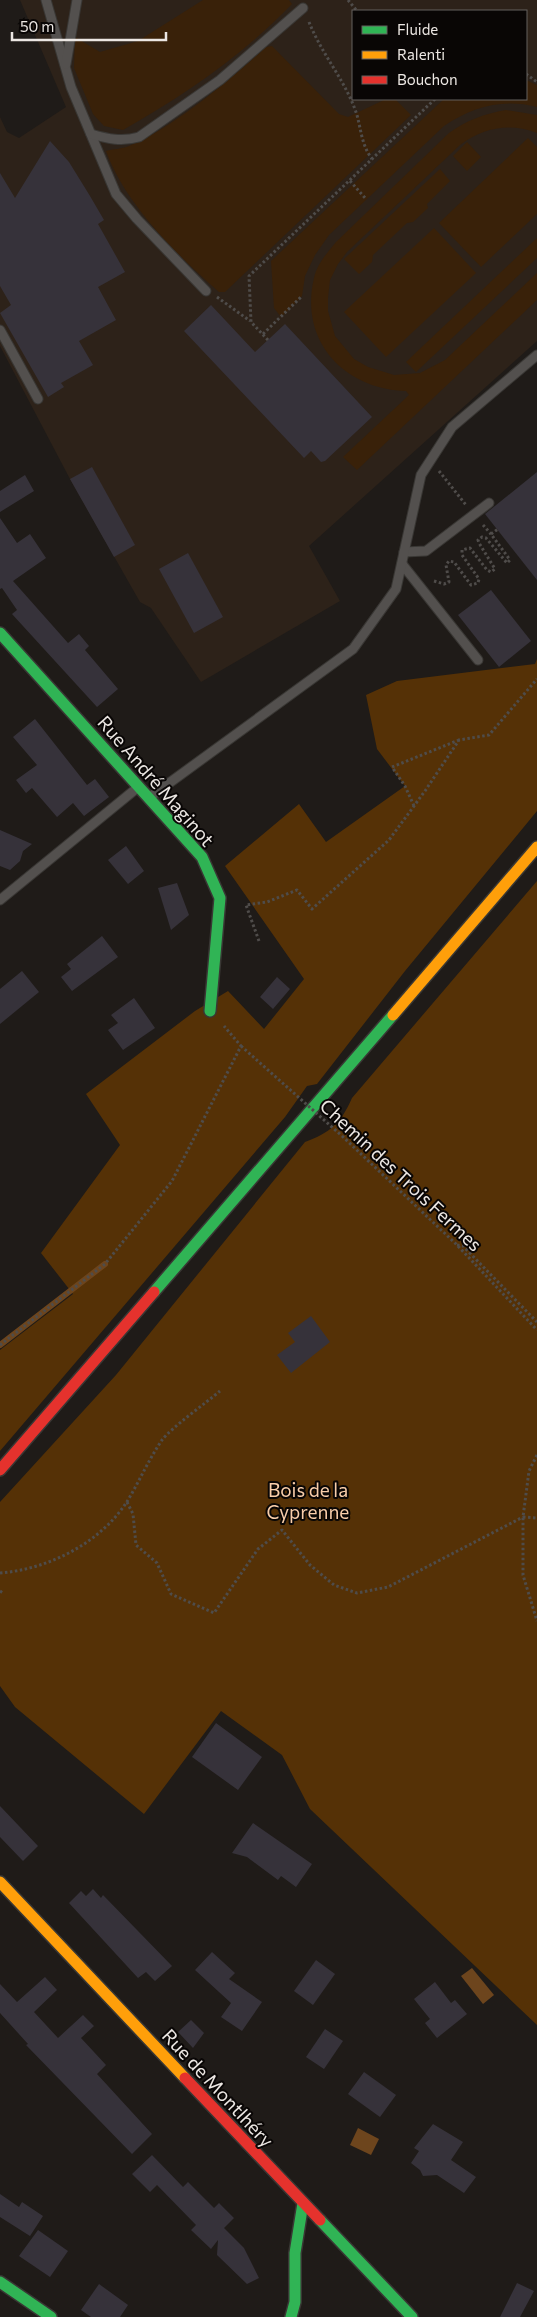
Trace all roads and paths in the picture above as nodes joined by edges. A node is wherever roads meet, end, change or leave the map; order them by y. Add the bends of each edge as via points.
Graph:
1 (46, 0) edge
2 (76, 0) edge
3 (348, 0) edge
4 (303, 8) joint
5 (356, 10) edge
6 (65, 67) junction
7 (434, 100) edge
8 (91, 134) junction
9 (372, 159) junction
10 (350, 181) junction
11 (366, 199) dead end
12 (206, 291) joint
13 (302, 296) dead end
14 (251, 322) junction
15 (0, 330) edge
16 (263, 334) junction
17 (268, 340) dead end
18 (537, 355) edge
19 (38, 399) dead end
20 (431, 460) junction
21 (489, 503) dead end
22 (474, 515) junction
23 (498, 529) dead end
24 (404, 552) junction
25 (402, 564) junction
26 (416, 582) junction
27 (0, 633) edge
28 (478, 660) dead end
29 (537, 679) edge
30 (459, 740) junction
31 (140, 786) junction
32 (150, 798) junction
33 (414, 806) junction
34 (537, 847) edge
35 (0, 900) edge
36 (259, 942) dead end
37 (210, 1011) dead end
38 (456, 1244) junction
39 (537, 1322) edge
40 (537, 1330) edge
41 (0, 1345) edge
42 (220, 1391) dead end
43 (537, 1454) edge
44 (1, 1470) edge
45 (127, 1502) junction
46 (523, 1517) junction
47 (537, 1518) edge
48 (0, 1573) edge
49 (537, 1622) edge
50 (0, 1882) edge
51 (303, 2203) junction
52 (0, 2282) edge
53 (51, 2317) edge
54 (291, 2317) edge
55 (412, 2317) edge

1 - 6 lane
2 - 6 lane
3 - 5 path
4 - 8 lane via 220,80 139,136 127,140
4 - 9 path via 321,48 345,86 366,151
6 - 8 lane
7 - 9 path
8 - 12 lane via 116,194
9 - 10 path
10 - 11 path
10 - 14 path via 249,276
12 - 14 path
13 - 16 path
14 - 16 path
15 - 19 lane
16 - 17 path
18 - 20 lane via 452,427
20 - 22 path
20 - 24 lane via 421,475
21 - 22 lane
22 - 24 lane via 426,551
23 - 26 path via 491,534 509,557 506,563 486,538 478,540 494,565 492,572 470,548 462,550 478,579 475,586 454,562 449,561 446,566 449,582
24 - 25 lane
25 - 26 lane
25 - 32 lane via 396,589 353,649
26 - 28 lane
27 - 31 main road, Rue André Maginot
29 - 30 path via 489,735
30 - 33 path
30 - 33 path via 392,768
31 - 32 main road, Rue André Maginot
31 - 35 lane
32 - 37 main road, Rue André Maginot via 202,857 220,898
33 - 36 path via 389,840 312,909 297,890 267,902 246,905
34 - 44 main road
38 - 39 path via 463,1246
38 - 40 path, Chemin des Trois Fermes
38 - 41 path, Chemin des Trois Fermes, bridge via 241,1046 172,1181 105,1264
42 - 45 path via 163,1438
43 - 46 path via 529,1472
45 - 46 path via 133,1514 136,1545 157,1564 171,1594 214,1613 258,1550 282,1530 310,1565 334,1585 357,1593 388,1587
45 - 48 path via 103,1530 65,1556 19,1572
46 - 47 path
46 - 49 path via 523,1575
50 - 51 main road, Rue de Montlhéry
51 - 54 main road via 295,2253 295,2302
51 - 55 main road, Rue de Montlhéry
52 - 53 main road

